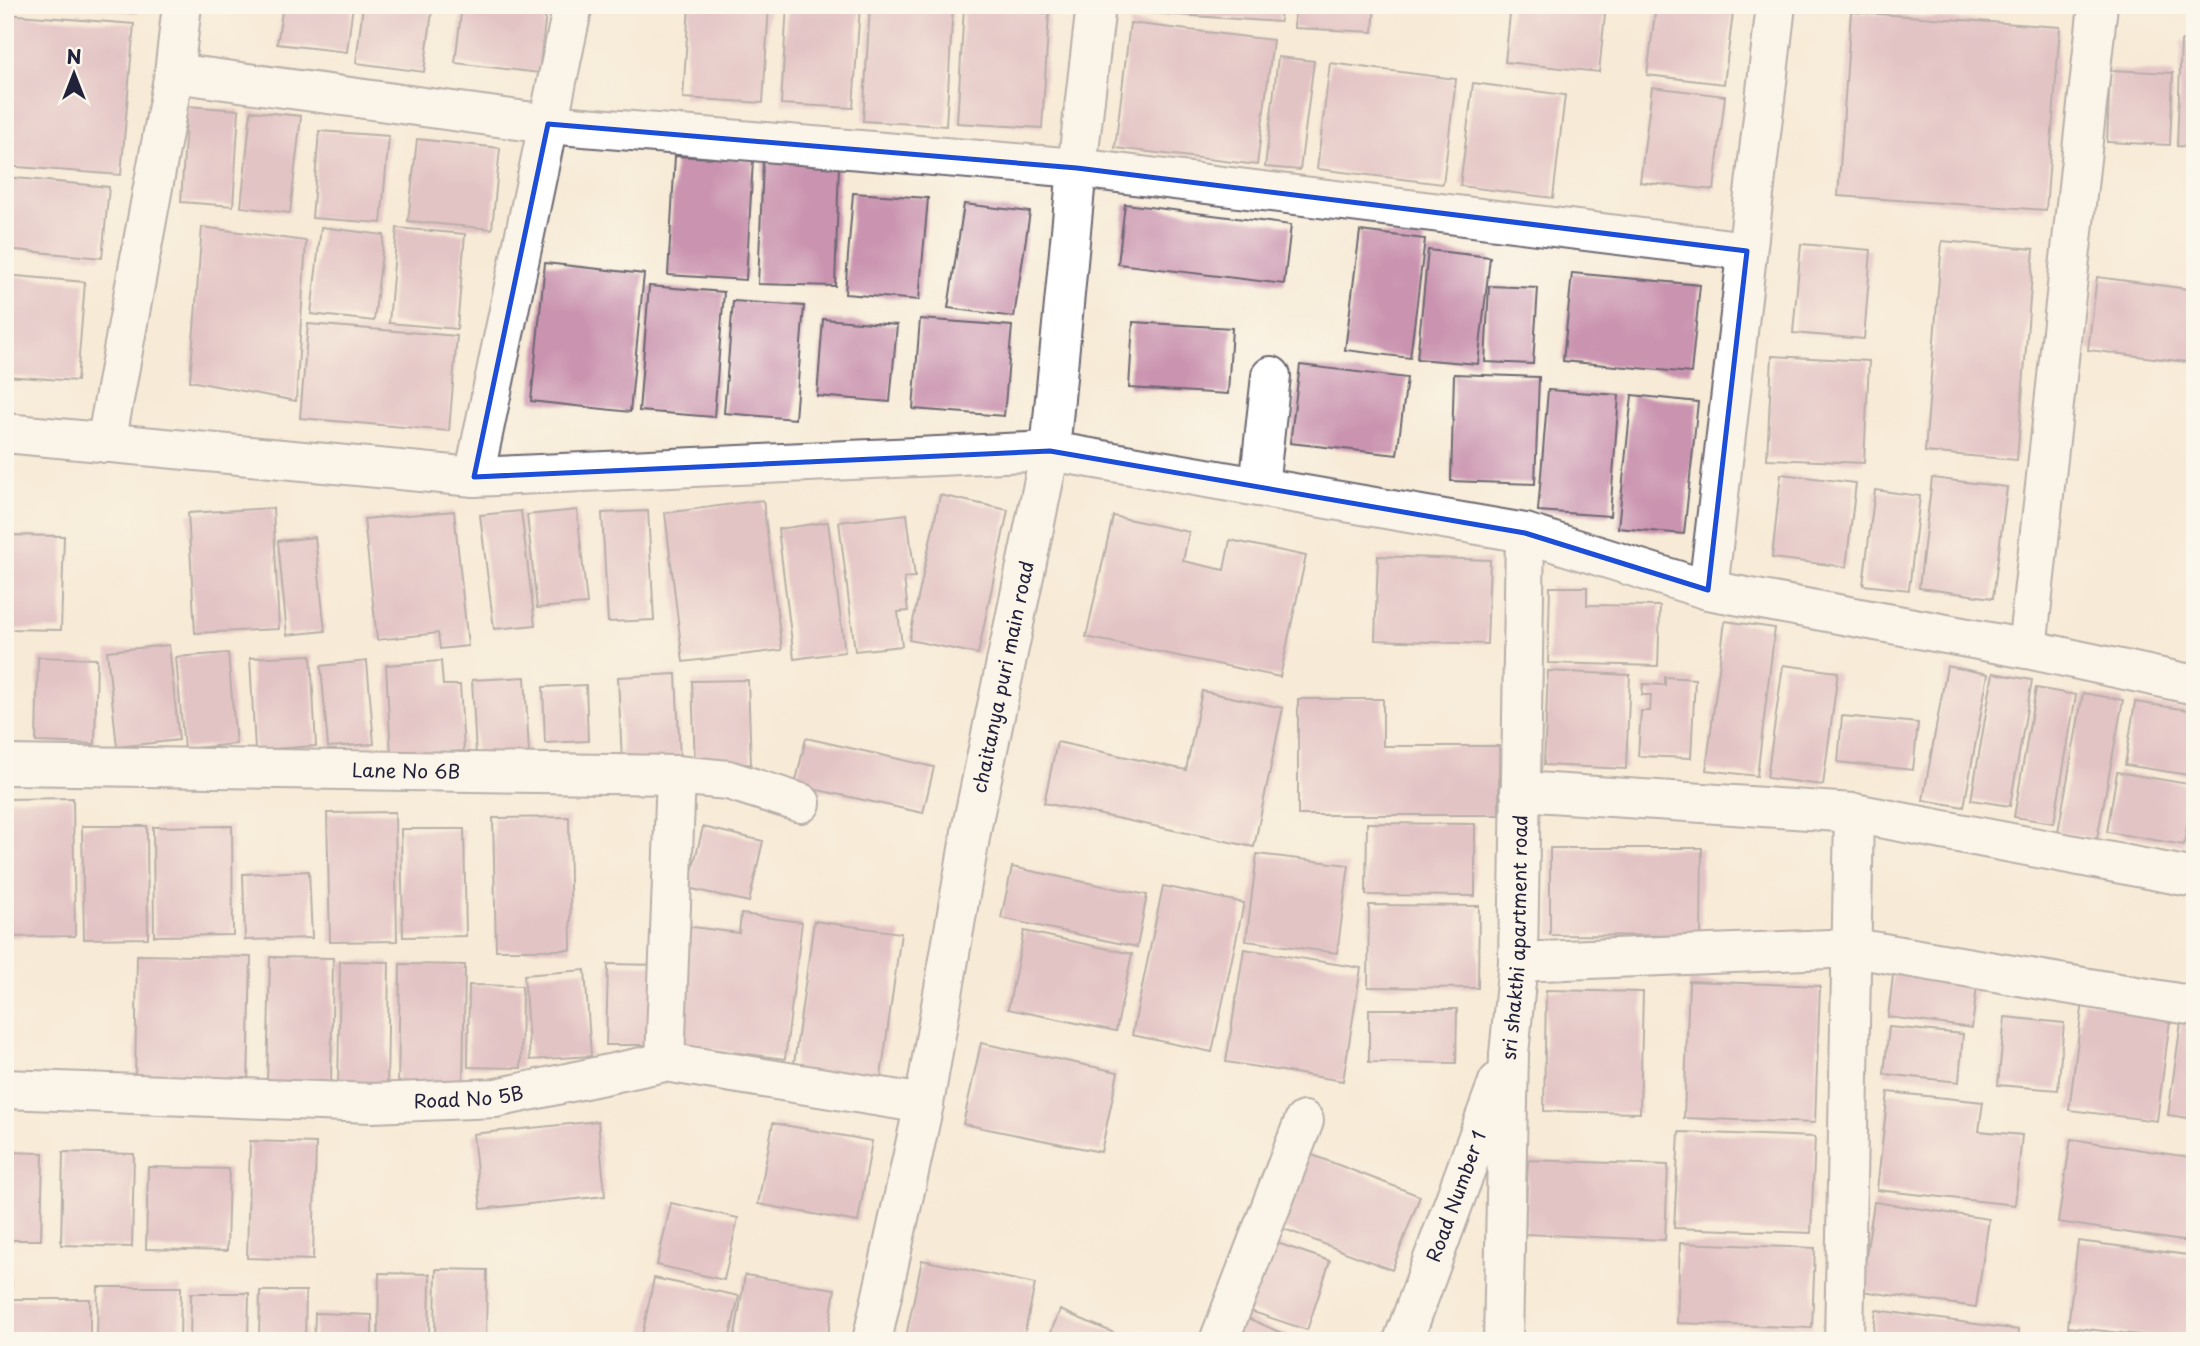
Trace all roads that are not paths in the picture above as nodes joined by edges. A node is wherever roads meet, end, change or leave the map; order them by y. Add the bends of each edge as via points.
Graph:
1 (182, 5) edge
2 (573, 5) edge
3 (1096, 5) edge
4 (1776, 5) edge
5 (2098, 5) edge
6 (174, 73) junction
7 (548, 124) junction
8 (1077, 168) junction
9 (1747, 251) junction
10 (1271, 376) dead end
11 (5, 433) edge
12 (106, 443) junction
13 (1050, 451) junction
14 (474, 477) junction
15 (1259, 487) junction
16 (1525, 533) junction
17 (1709, 590) junction
18 (2027, 649) junction
19 (2195, 685) edge
20 (5, 765) edge
21 (676, 775) junction
22 (1520, 791) junction
23 (801, 803) dead end
24 (1854, 813) junction
25 (2195, 878) edge
26 (1854, 948) junction
27 (1518, 962) junction
28 (2195, 1006) edge
29 (1509, 1054) junction
30 (665, 1062) junction
31 (5, 1089) edge
32 (924, 1104) junction
33 (1304, 1121) dead end
34 (872, 1341) edge
35 (1219, 1341) edge
36 (1403, 1341) edge
37 (1503, 1341) edge
38 (1844, 1341) edge

1 - 6 street
2 - 7 street
3 - 8 street, chaitanya puri main road
4 - 9 street
5 - 18 street
6 - 7 street
6 - 12 street
7 - 8 street
7 - 14 street
8 - 9 street
8 - 13 street, chaitanya puri main road
9 - 17 street
10 - 15 street
11 - 12 street
12 - 14 street
13 - 14 street
13 - 15 street
13 - 32 street, chaitanya puri main road via 972,826
15 - 16 street
16 - 17 street
16 - 22 street, sri shakthi apartment road
17 - 18 street
18 - 19 street
20 - 21 street, Lane No 6B
21 - 23 street, Lane No 6B via 728,780
21 - 30 street
22 - 24 street
22 - 27 street, sri shakthi apartment road
24 - 25 street
24 - 26 street
26 - 27 street
26 - 28 street
26 - 38 street
27 - 29 street, sri shakthi apartment road
29 - 36 street, Road Number 1
29 - 37 street, sri shakthi apartment road
30 - 31 street, Road No 5B via 496,1098 400,1102
30 - 32 street, Road No 5B
32 - 34 street, chaitanya puri main road
33 - 35 street

